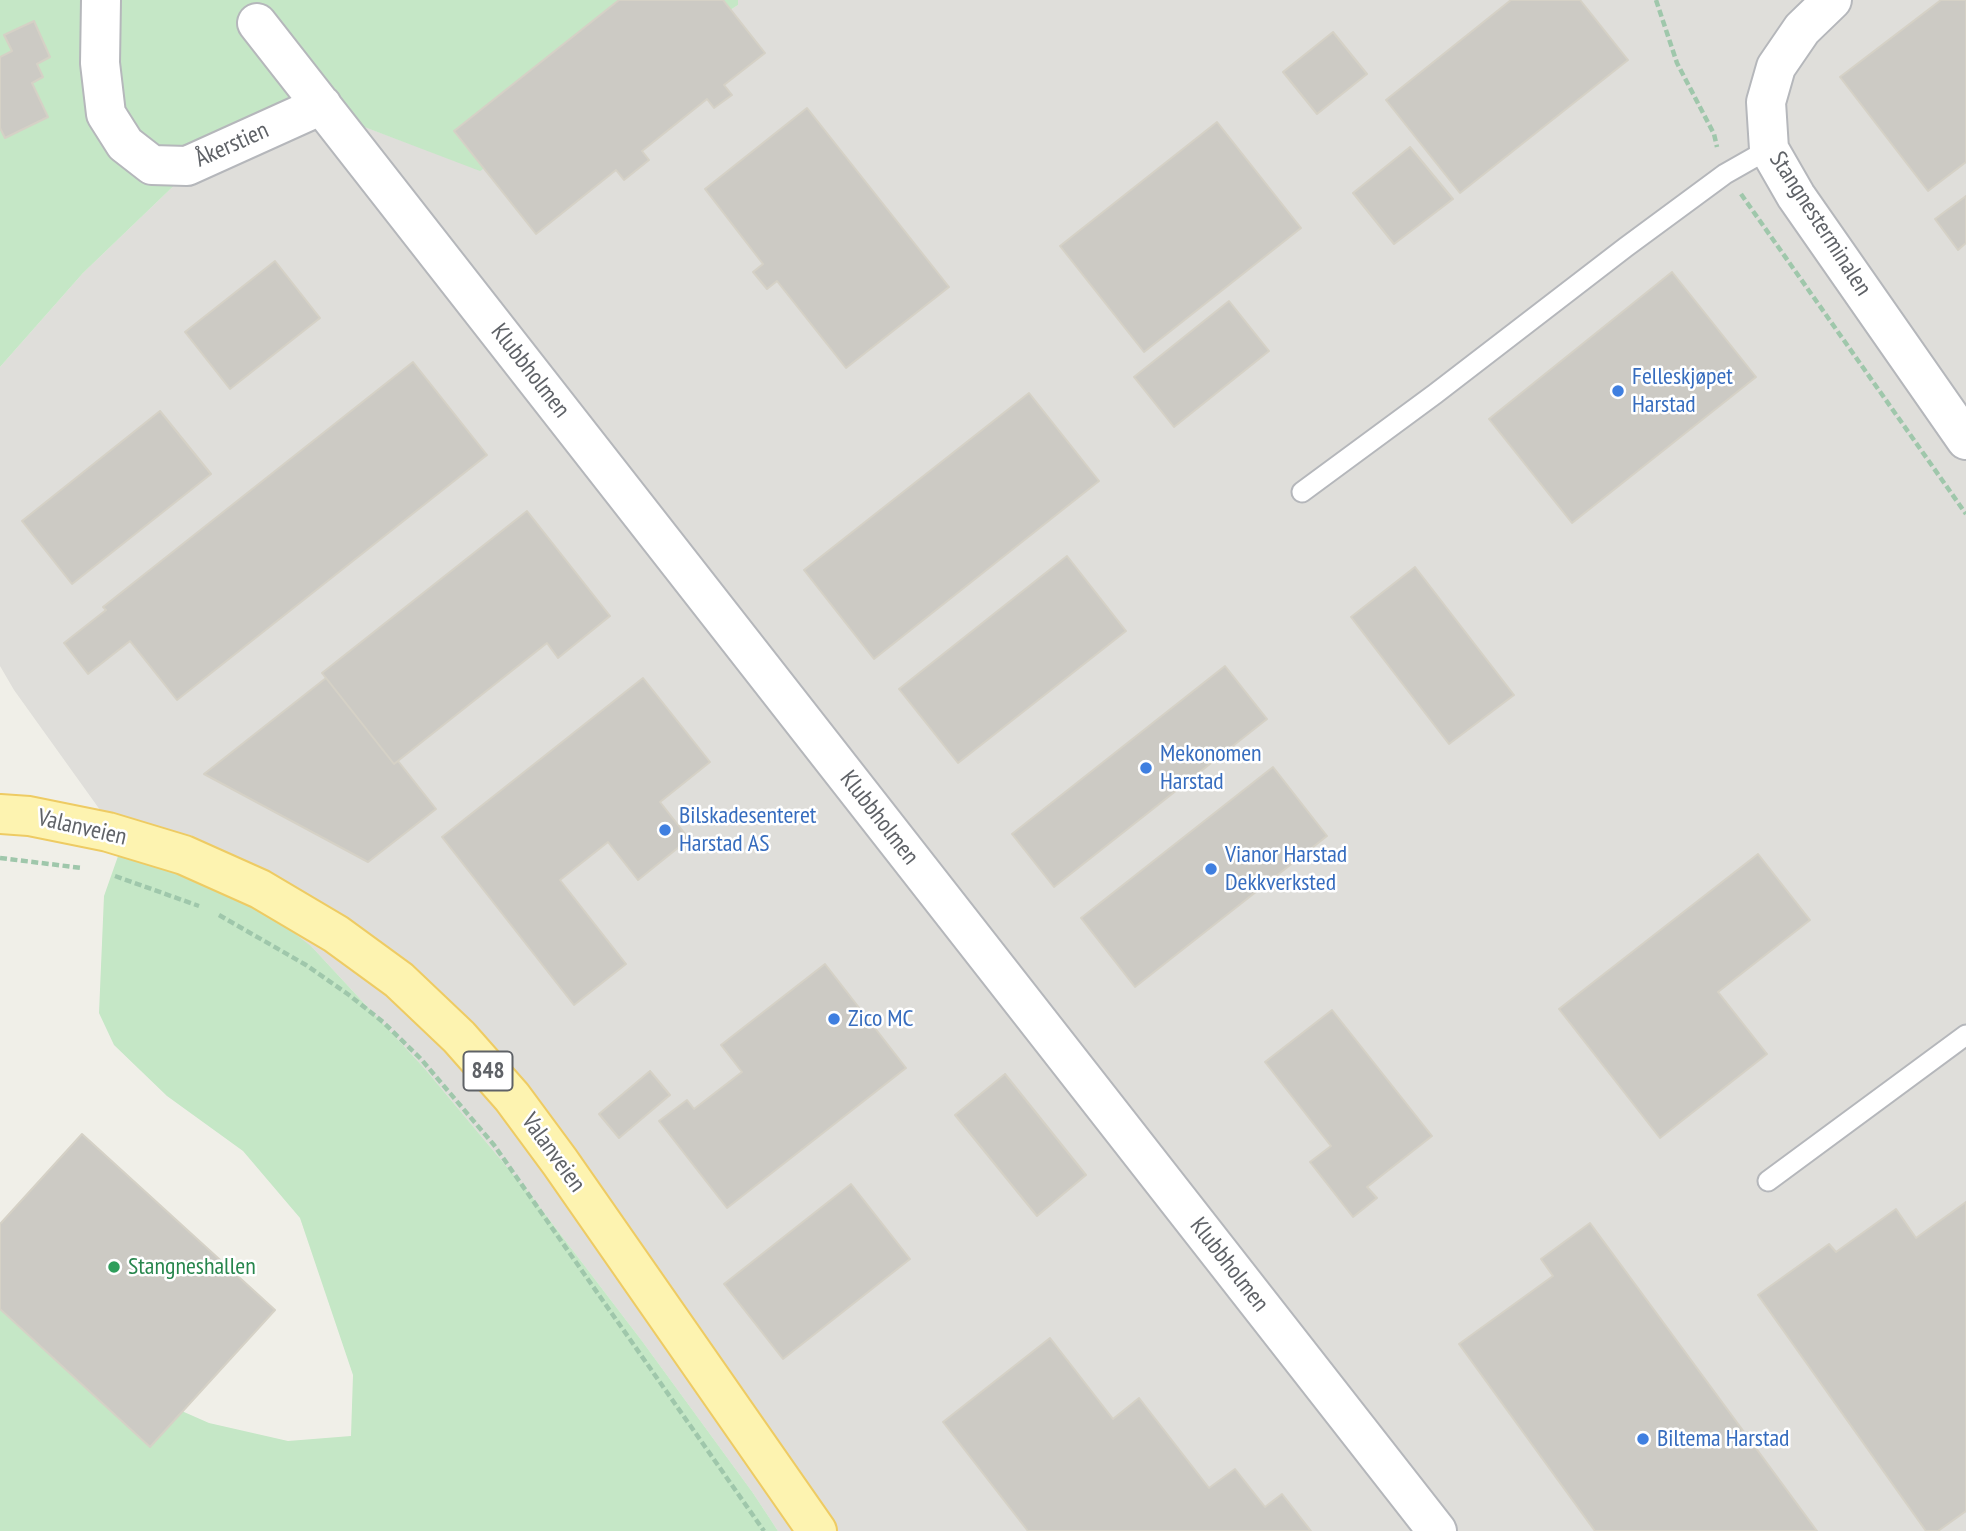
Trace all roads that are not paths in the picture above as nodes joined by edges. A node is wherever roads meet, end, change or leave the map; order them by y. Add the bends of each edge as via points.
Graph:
1 (101, 0) edge
2 (1832, 0) edge
3 (256, 11) edge
4 (322, 105) junction
5 (1769, 149) junction
6 (1966, 440) edge
7 (1302, 492) dead end
8 (0, 814) edge
9 (1966, 1035) edge
10 (1768, 1181) dead end
11 (817, 1531) edge
12 (1437, 1531) edge

1 - 4 street, Åkerstien via 100,63 106,114 125,144 152,165 187,166
2 - 5 street, Stangnesterminalen via 1802,30 1776,67 1766,102
3 - 4 street
4 - 12 street, Klubbholmen
5 - 6 street, Stangnesterminalen via 1796,196
5 - 7 lane via 1725,174
8 - 11 main road, Valanveien / 848 via 108,832 184,855 260,889 336,934 399,981 459,1037 512,1097
9 - 10 lane

